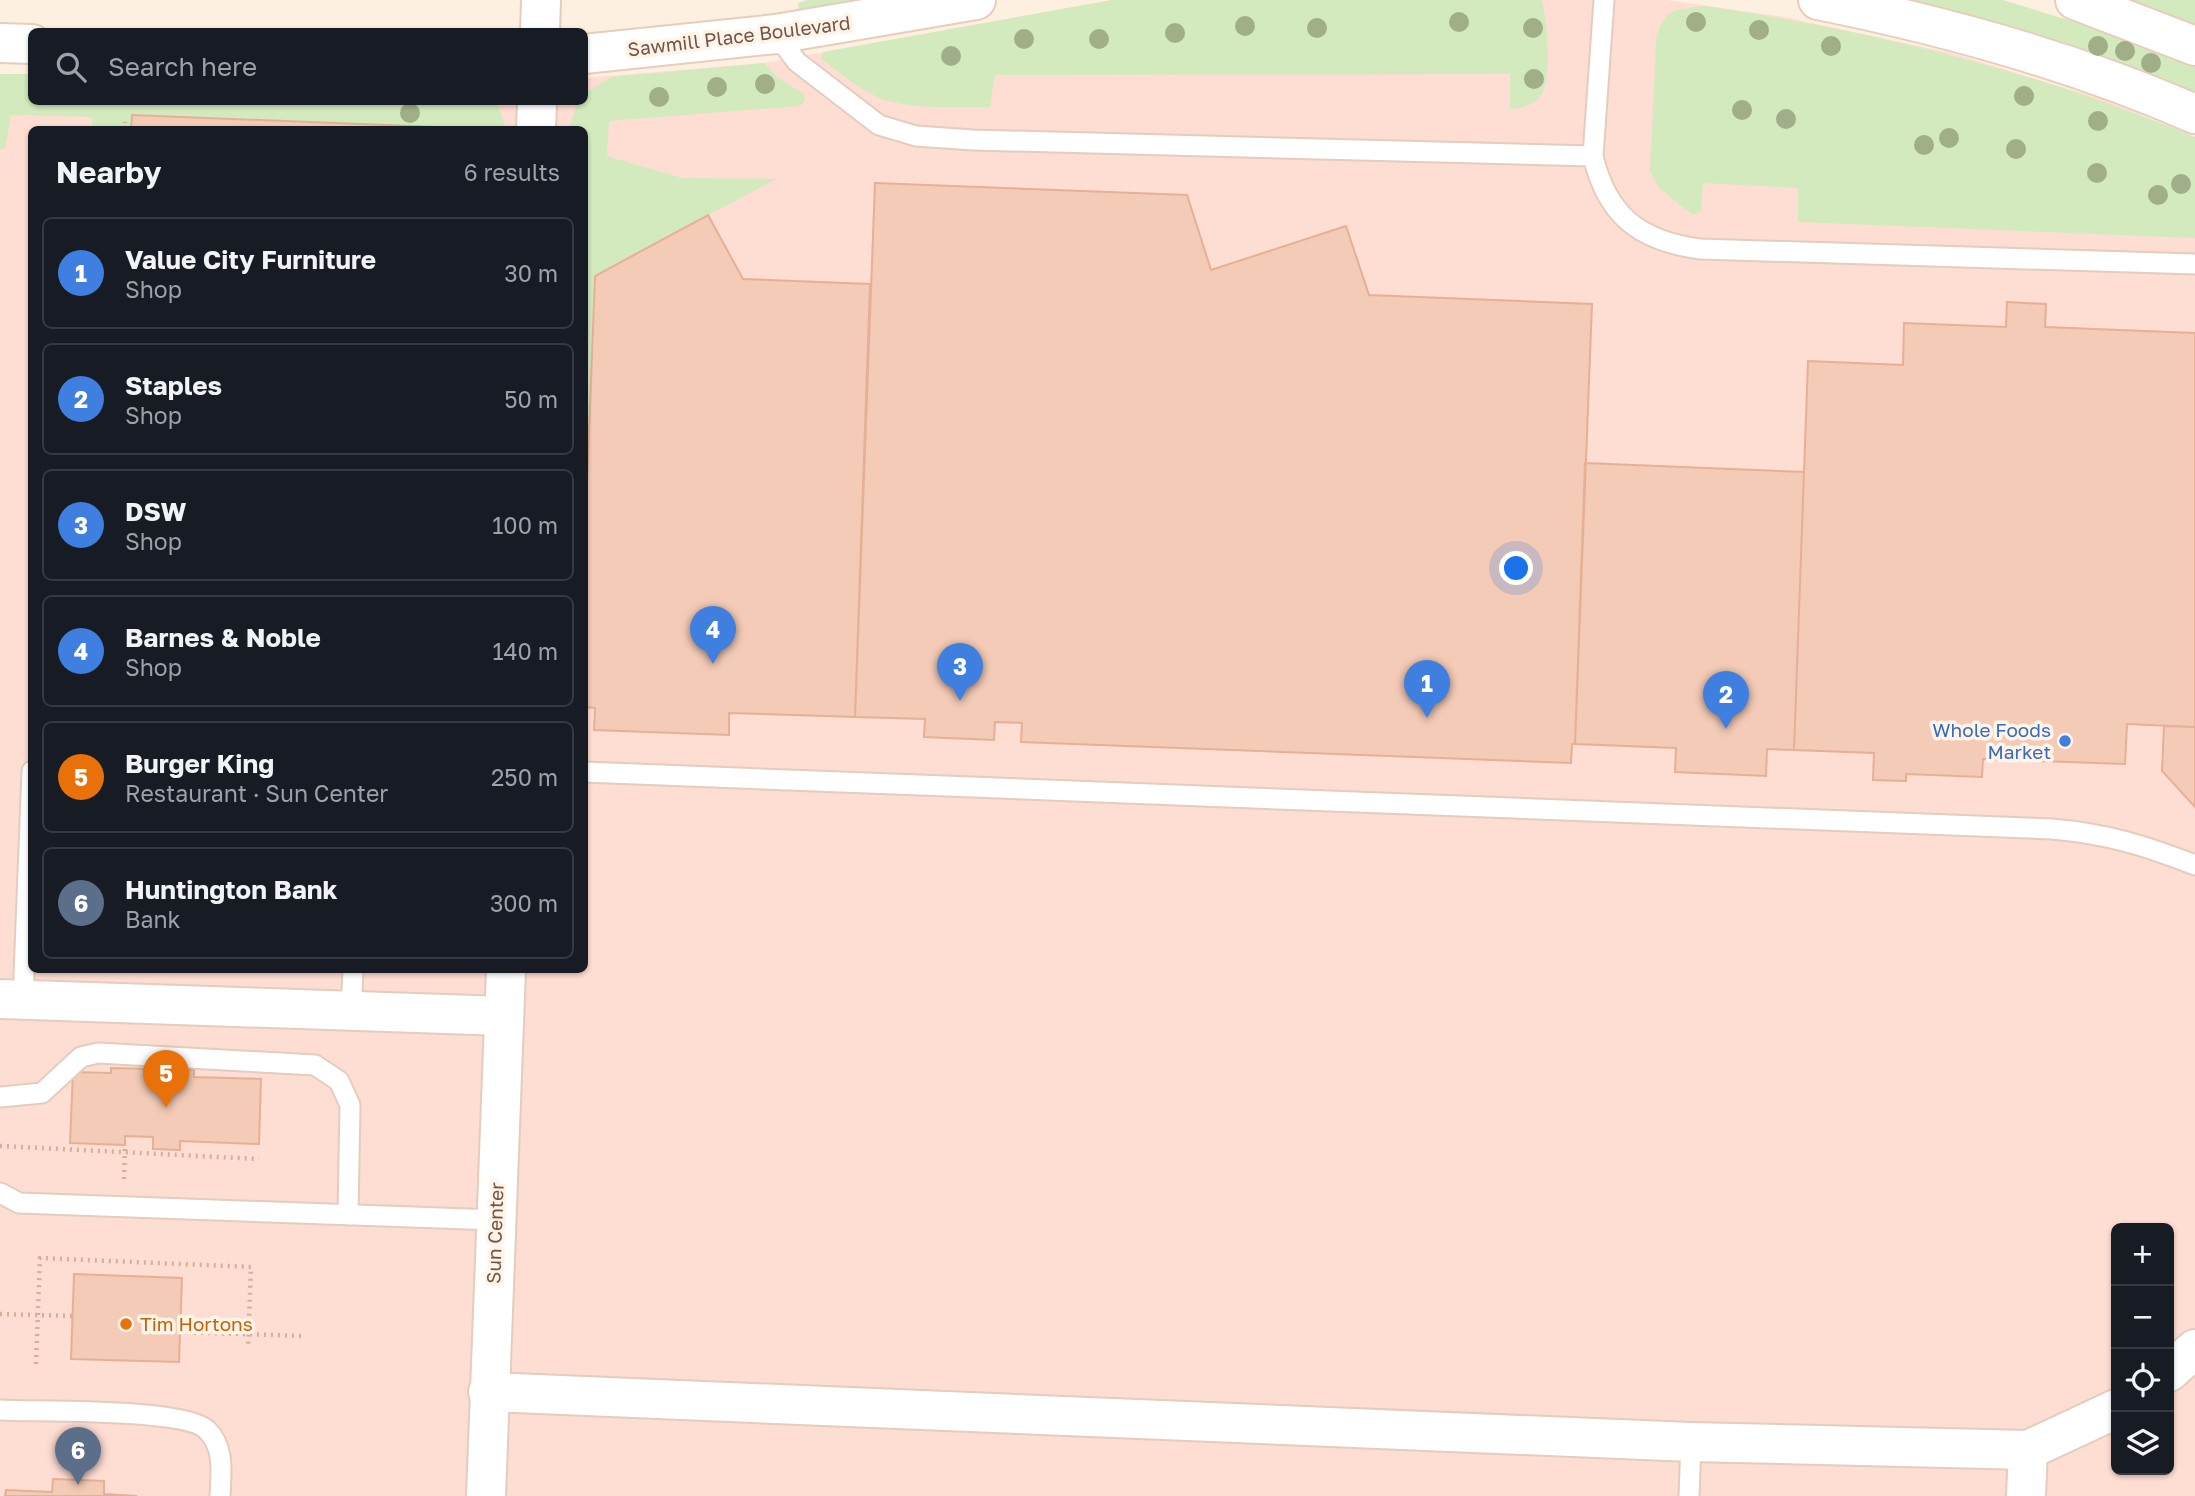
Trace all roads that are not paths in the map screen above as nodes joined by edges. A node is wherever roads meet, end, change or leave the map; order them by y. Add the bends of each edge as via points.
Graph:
1 (541, 0) edge
2 (976, 0) edge
3 (1604, 0) edge
4 (1818, 0) edge
5 (2075, 0) edge
6 (540, 28) edge
7 (776, 34) junction
8 (0, 43) edge
9 (28, 44) edge
10 (2195, 46) edge
11 (588, 54) edge
12 (537, 105) edge
13 (2195, 114) edge
14 (536, 126) edge
15 (1593, 156) junction
16 (2195, 264) edge
17 (588, 772) edge
18 (2195, 865) edge
19 (28, 904) edge
20 (352, 973) edge
21 (506, 973) edge
22 (12, 1000) edge
23 (351, 1011) junction
24 (504, 1017) junction
25 (0, 1097) edge
26 (0, 1193) edge
27 (348, 1215) junction
28 (496, 1220) junction
29 (2195, 1349) edge
30 (2174, 1368) edge
31 (488, 1392) junction
32 (0, 1410) edge
33 (2111, 1411) edge
34 (1691, 1442) junction
35 (2028, 1450) junction
36 (220, 1496) edge
37 (486, 1496) edge
38 (1689, 1496) edge
39 (2026, 1496) edge

1 - 6 street
2 - 7 street, Sawmill Place Boulevard
3 - 15 lane
4 - 13 street via 1908,18 2037,55
5 - 10 street
7 - 11 street, Sawmill Place Boulevard
7 - 15 lane via 797,62 862,114 879,125 916,136
8 - 9 street
12 - 14 street
15 - 16 lane via 1615,208 1632,226 1677,246
17 - 18 lane via 2052,829 2139,843
19 - 22 lane
20 - 23 lane
21 - 24 street, Sun Center
22 - 23 street
23 - 24 street
24 - 28 street, Sun Center
25 - 27 lane via 42,1093 81,1057 98,1053 315,1065 333,1074 348,1096
26 - 27 lane via 19,1203
27 - 28 lane
28 - 31 street, Sun Center
29 - 30 street
31 - 34 street
31 - 37 street, Sun Center
32 - 36 lane via 176,1417 207,1429 222,1456
33 - 35 street
34 - 35 street
34 - 38 lane
35 - 39 street

